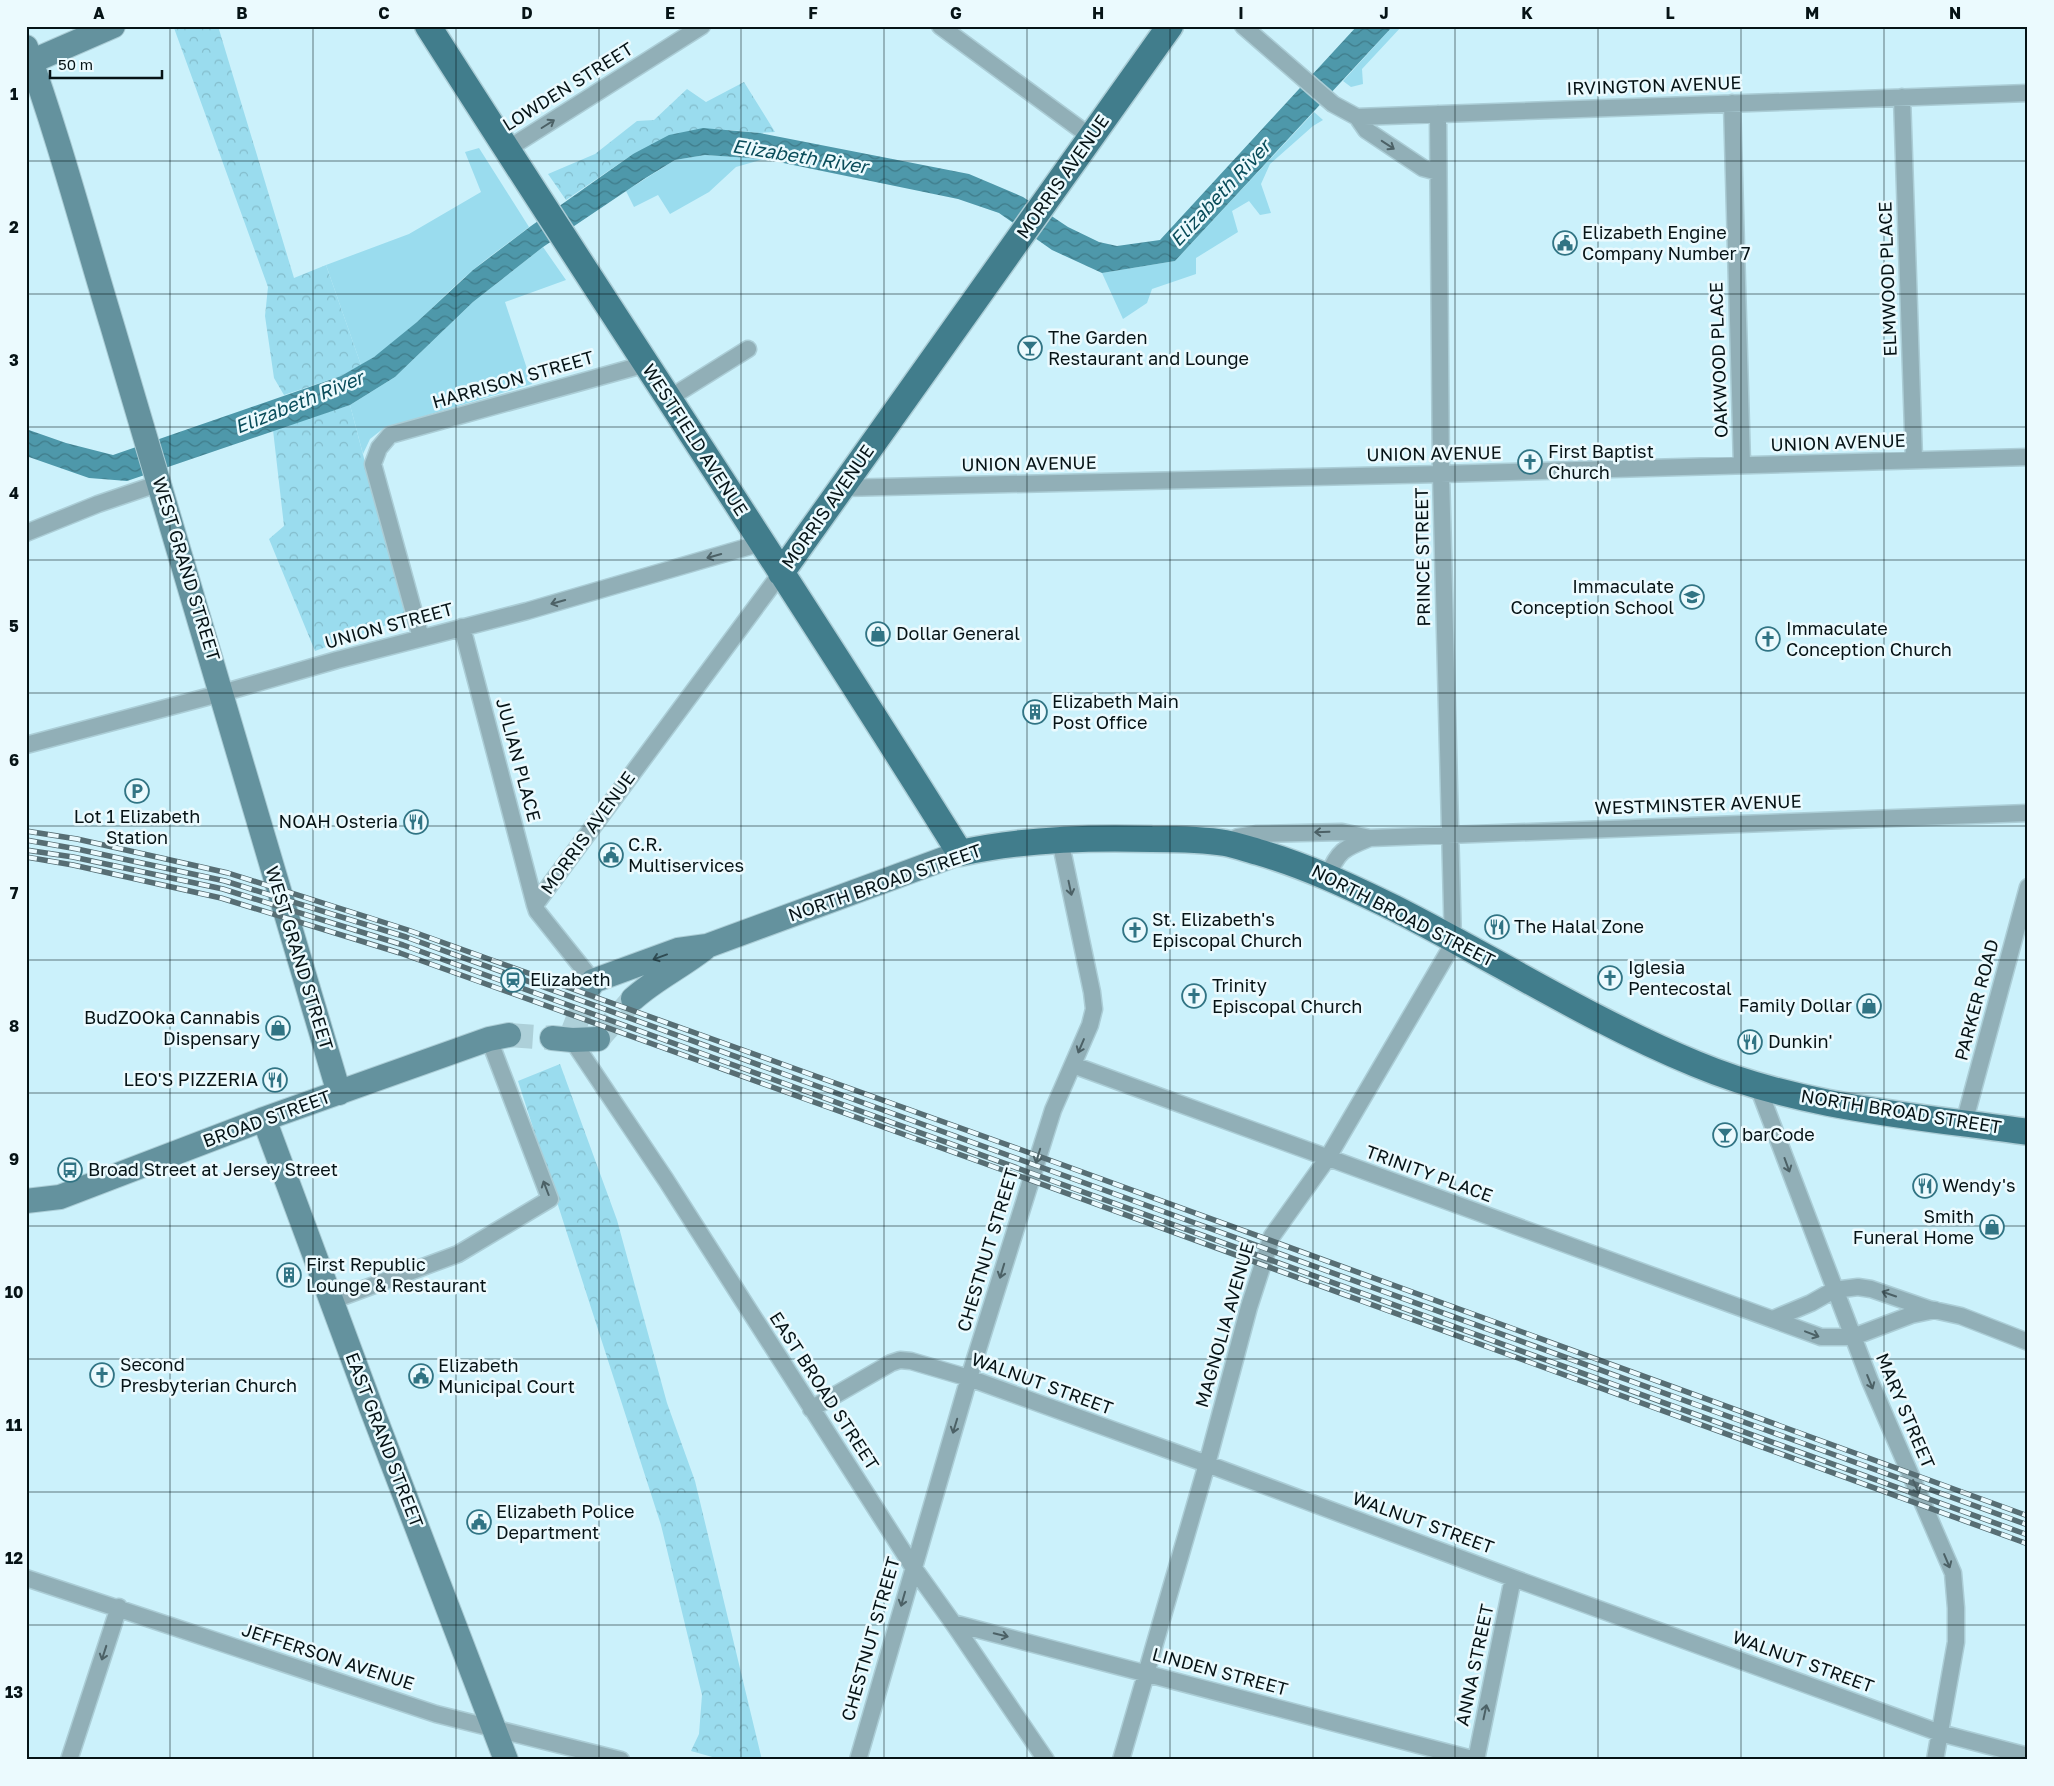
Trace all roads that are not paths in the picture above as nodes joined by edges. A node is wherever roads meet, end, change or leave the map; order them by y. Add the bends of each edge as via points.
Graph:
1 (113, 26) edge
2 (428, 26) edge
3 (702, 26) edge
4 (940, 26) edge
5 (1170, 26) edge
6 (1243, 26) edge
7 (28, 58) edge
8 (2028, 94) edge
9 (1902, 97) junction
10 (1732, 103) junction
11 (1438, 114) junction
12 (1356, 117) junction
13 (1091, 137) junction
14 (506, 150) junction
15 (1431, 170) junction
16 (748, 349) dead end
17 (646, 364) junction
18 (668, 399) junction
19 (2028, 457) edge
20 (1914, 460) junction
21 (1742, 465) junction
22 (1441, 474) junction
23 (158, 477) junction
24 (840, 488) junction
25 (26, 533) edge
26 (761, 543) junction
27 (781, 573) junction
28 (462, 626) junction
29 (421, 638) junction
30 (222, 693) junction
31 (26, 745) edge
32 (2028, 813) edge
33 (1450, 835) junction
34 (1370, 838) junction
35 (1060, 840) junction
36 (1226, 843) junction
37 (960, 853) junction
38 (1328, 876) junction
39 (2028, 887) edge
40 (535, 905) junction
41 (1453, 940) junction
42 (707, 946) junction
43 (592, 983) joint
44 (633, 999) tunnel mouth
45 (566, 1036) joint
46 (499, 1037) joint
47 (598, 1039) dead end
48 (1073, 1065) junction
49 (1758, 1086) junction
50 (339, 1093) junction
51 (264, 1119) junction
52 (1964, 1123) junction
53 (2028, 1132) edge
54 (1327, 1159) junction
55 (26, 1201) edge
56 (1834, 1290) junction
57 (331, 1301) junction
58 (1936, 1310) junction
59 (1773, 1319) junction
60 (1852, 1337) junction
61 (2028, 1342) edge
62 (969, 1378) junction
63 (811, 1409) junction
64 (1207, 1464) junction
65 (913, 1567) junction
66 (26, 1578) edge
67 (1513, 1578) junction
68 (119, 1607) junction
69 (954, 1623) junction
70 (1147, 1673) junction
71 (494, 1728) junction
72 (1940, 1733) junction
73 (2028, 1756) edge
74 (69, 1760) edge
75 (506, 1760) edge
76 (621, 1760) edge
77 (858, 1760) edge
78 (1046, 1760) edge
79 (1121, 1760) edge
80 (1476, 1760) edge
81 (1935, 1760) edge

1 - 7 street
2 - 14 main road, WESTFIELD AVENUE
14 -> 3 street, LOWDEN STREET
4 - 13 street
5 - 13 main road, MORRIS AVENUE
6 - 12 street via 1334,104
7 - 23 street, WEST GRAND STREET
8 - 9 street, IRVINGTON AVENUE
9 - 10 street, IRVINGTON AVENUE
9 - 20 street, ELMWOOD PLACE
10 - 11 street, IRVINGTON AVENUE
10 - 21 street, OAKWOOD PLACE
11 - 12 street, IRVINGTON AVENUE
11 - 15 street, PRINCE STREET
12 -> 15 street via 1366,130
13 - 24 main road, MORRIS AVENUE
14 - 17 main road, WESTFIELD AVENUE
15 - 22 street, PRINCE STREET
16 - 18 street
17 - 18 main road, WESTFIELD AVENUE
17 - 29 street, HARRISON STREET via 390,435 379,448 373,464
18 - 26 main road, WESTFIELD AVENUE
19 - 20 street, UNION AVENUE
20 - 21 street, UNION AVENUE
21 - 22 street, UNION AVENUE
22 - 24 street, UNION AVENUE
22 - 33 street, PRINCE STREET
23 - 25 street
23 - 30 street, WEST GRAND STREET
24 - 27 main road, MORRIS AVENUE
26 - 27 main road, WESTFIELD AVENUE
26 -> 28 street, UNION STREET via 527,611
27 - 37 main road, WESTFIELD AVENUE
27 - 40 street, MORRIS AVENUE
28 - 29 street, UNION STREET
28 - 40 street, JULIAN PLACE
29 - 30 street, UNION STREET
30 - 31 street, UNION STREET
30 - 50 street, WEST GRAND STREET
32 - 33 street, WESTMINSTER AVENUE
33 - 34 street, WESTMINSTER AVENUE
33 - 41 street, PRINCE STREET
34 -> 36 street, WESTMINSTER AVENUE via 1342,832 1256,834
34 - 38 street, WESTMINSTER AVENUE via 1348,848 1334,860
35 - 36 main road, NORTH BROAD STREET via 1123,838
35 - 37 main road, NORTH BROAD STREET
35 -> 48 street, CHESTNUT STREET via 1094,1009
36 - 38 main road, NORTH BROAD STREET
37 - 42 street, NORTH BROAD STREET
38 - 41 main road, NORTH BROAD STREET
39 - 52 street, PARKER ROAD
40 - 43 street, MORRIS AVENUE
41 - 49 main road, NORTH BROAD STREET via 1630,1033 1696,1064
41 - 54 street, MAGNOLIA AVENUE via 1454,944
42 -> 43 street, NORTH BROAD STREET via 678,950
42 - 44 street, NORTH BROAD STREET
45 - 47 street
45 - 63 street, EAST BROAD STREET via 666,1180
46 - 50 street, BROAD STREET
57 -> 46 street via 458,1254 550,1199
48 - 54 street, TRINITY PLACE
48 -> 62 street, CHESTNUT STREET via 1052,1110
49 - 52 main road, NORTH BROAD STREET via 1830,1104
49 -> 56 street, MARY STREET
50 - 51 street, BROAD STREET
51 - 55 street, BROAD STREET via 60,1197
51 - 57 street, EAST GRAND STREET
52 - 53 main road, NORTH BROAD STREET
54 - 59 street, TRINITY PLACE
54 - 64 street, MAGNOLIA AVENUE via 1272,1236 1249,1307
58 -> 56 street via 1871,1289
56 - 59 street
56 - 60 street, MARY STREET
57 - 71 street, EAST GRAND STREET
58 - 60 street via 1911,1315
58 - 61 street via 1961,1316
59 -> 60 street, TRINITY PLACE via 1820,1337
60 -> 72 street, MARY STREET via 1953,1573 1956,1642
62 - 63 street, WALNUT STREET via 900,1360
62 - 64 street, WALNUT STREET
62 -> 65 street, CHESTNUT STREET
63 - 65 street, EAST BROAD STREET
64 - 67 street, WALNUT STREET
64 - 70 street, MAGNOLIA AVENUE
65 - 69 street, EAST BROAD STREET
65 -> 77 street, CHESTNUT STREET
66 - 68 street, JEFFERSON AVENUE
67 - 72 street, WALNUT STREET
80 -> 67 street, ANNA STREET
68 - 71 street, JEFFERSON AVENUE via 409,1705
68 -> 74 street
69 -> 70 street, LINDEN STREET
69 - 78 street, EAST BROAD STREET
70 - 79 street, MAGNOLIA AVENUE
70 - 80 street, LINDEN STREET
71 - 75 street, EAST GRAND STREET
71 - 76 street, JEFFERSON AVENUE
72 - 73 street, WALNUT STREET
72 - 81 street, MARY STREET

